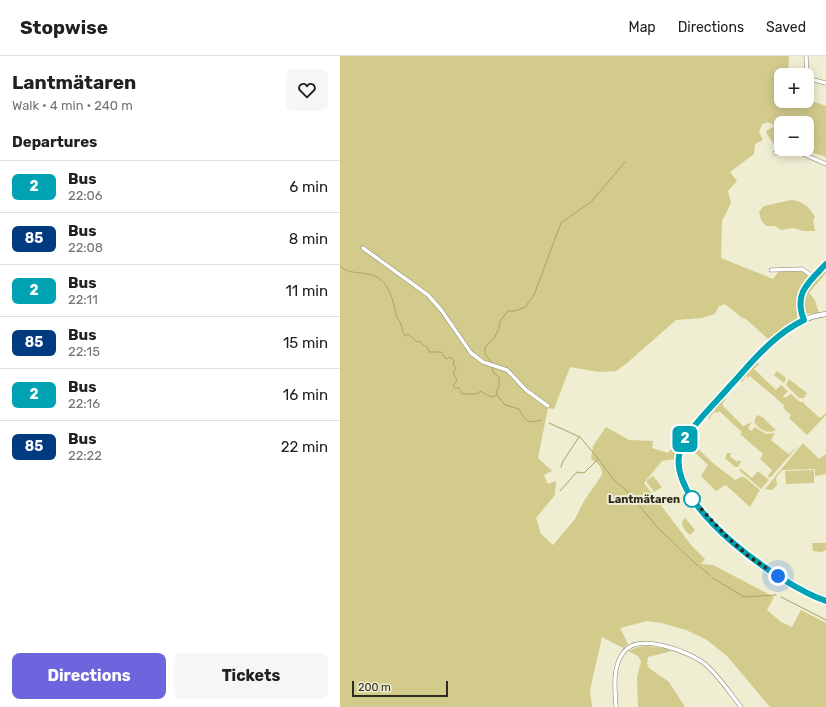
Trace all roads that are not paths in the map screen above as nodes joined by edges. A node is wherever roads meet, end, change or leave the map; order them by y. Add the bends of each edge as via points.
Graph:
1 (806, 56) edge
2 (807, 68) edge
3 (814, 80) edge
4 (826, 83) edge
5 (808, 156) edge
6 (826, 164) edge
7 (363, 248) dead end
8 (826, 264) edge
9 (771, 270) dead end
10 (814, 277) junction
11 (826, 314) edge
12 (804, 320) junction
13 (548, 406) dead end
14 (826, 601) edge
15 (616, 707) edge
16 (741, 707) edge

1 - 2 street
3 - 4 street
5 - 6 street
7 - 13 street via 428,294 442,310 470,353 483,362 507,370 526,390
8 - 10 street
9 - 10 street via 802,269
10 - 12 street via 800,297 799,305
11 - 12 street
12 - 14 street via 776,336 711,408 686,438 678,461 685,488 701,510 726,536 770,571
15 - 16 street via 616,674 622,653 631,646 646,644 671,648 699,660

